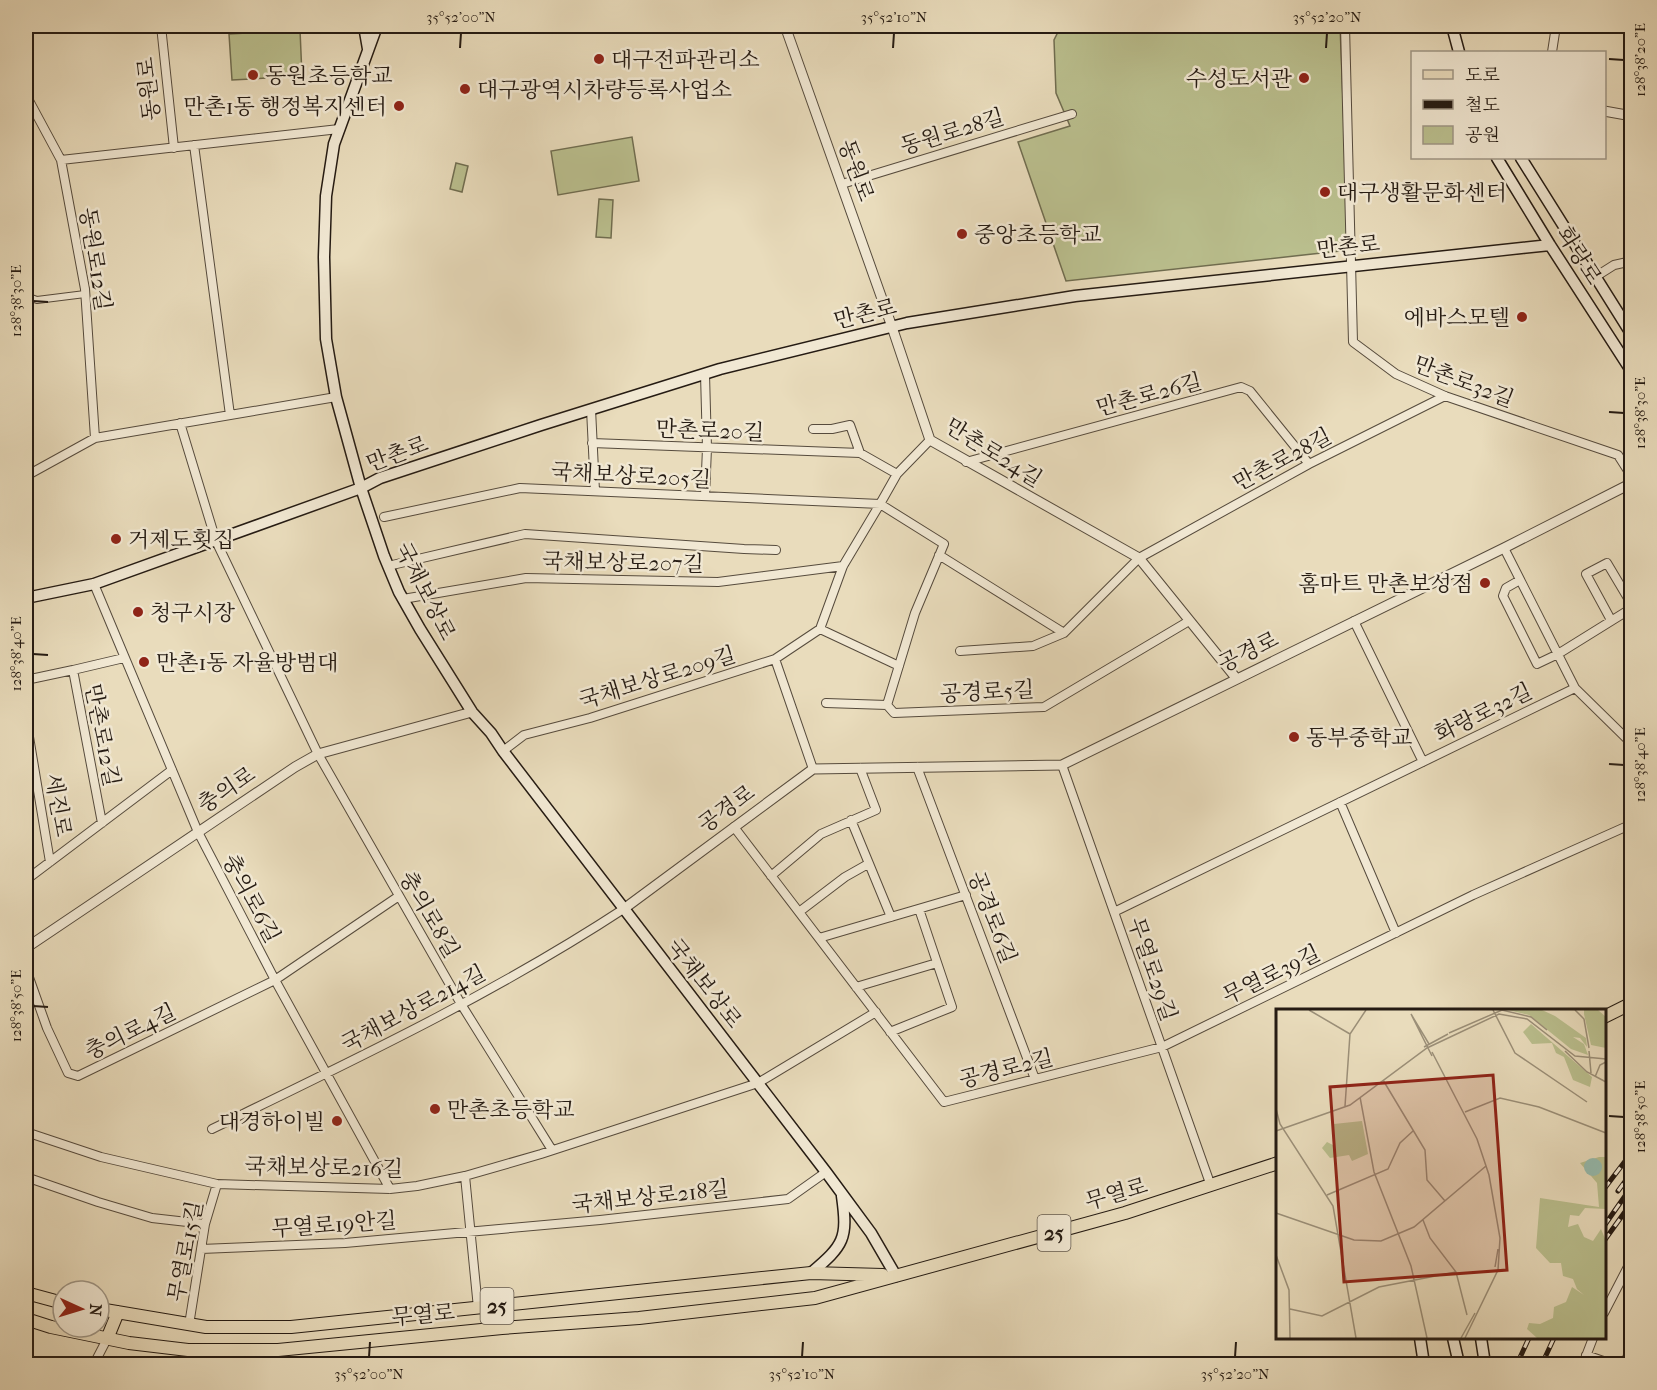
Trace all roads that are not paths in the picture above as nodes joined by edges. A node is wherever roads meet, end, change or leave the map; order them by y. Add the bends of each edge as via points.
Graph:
1 (161, 26) edge
2 (364, 26) edge
3 (377, 26) edge
4 (785, 26) edge
5 (1345, 26) edge
6 (1452, 26) edge
7 (1556, 26) edge
8 (368, 49) junction
9 (1460, 51) edge
10 (1552, 51) edge
11 (26, 95) edge
12 (1606, 111) edge
13 (1072, 114) dead end
14 (1632, 116) edge
15 (339, 129) junction
16 (194, 145) junction
17 (174, 148) junction
18 (1498, 159) edge
19 (1522, 159) edge
20 (61, 160) junction
21 (842, 184) junction
22 (1550, 246) junction
23 (1632, 261) edge
24 (1351, 265) junction
25 (1595, 277) junction
26 (85, 294) junction
27 (26, 296) edge
28 (892, 327) junction
29 (1632, 335) edge
30 (1632, 372) edge
31 (705, 374) junction
32 (1445, 396) junction
33 (336, 397) junction
34 (591, 409) junction
35 (230, 415) junction
36 (180, 423) junction
37 (813, 429) dead end
38 (95, 438) junction
39 (930, 440) junction
40 (592, 443) junction
41 (707, 448) junction
42 (860, 453) junction
43 (966, 462) junction
44 (1309, 464) junction
45 (897, 474) junction
46 (26, 476) edge
47 (1632, 477) edge
48 (1632, 483) edge
49 (361, 488) junction
50 (595, 491) junction
51 (705, 496) junction
52 (880, 504) junction
53 (384, 517) dead end
54 (216, 541) junction
55 (1504, 548) junction
56 (776, 550) dead end
57 (939, 555) junction
58 (1139, 558) junction
59 (388, 566) junction
60 (843, 566) junction
61 (1520, 580) junction
62 (94, 584) junction
63 (26, 598) edge
64 (403, 599) junction
65 (1632, 607) edge
66 (1611, 620) junction
67 (1189, 621) junction
68 (1354, 621) junction
69 (820, 629) junction
70 (1064, 633) junction
71 (960, 651) dead end
72 (1558, 654) junction
73 (124, 658) junction
74 (775, 659) junction
75 (899, 666) junction
76 (73, 670) junction
77 (1236, 678) junction
78 (26, 680) edge
79 (1575, 688) junction
80 (826, 703) dead end
81 (887, 705) junction
82 (472, 712) junction
83 (26, 719) edge
84 (1630, 741) edge
85 (503, 751) junction
86 (318, 754) junction
87 (1423, 762) junction
88 (1062, 765) junction
89 (917, 767) junction
90 (860, 768) junction
91 (813, 769) junction
92 (172, 770) junction
93 (1340, 802) junction
94 (851, 820) junction
95 (102, 823) junction
96 (1632, 824) edge
97 (734, 827) junction
98 (198, 832) junction
99 (50, 862) junction
100 (868, 864) junction
101 (771, 876) junction
102 (26, 880) edge
103 (966, 895) junction
104 (399, 896) junction
105 (625, 908) junction
106 (919, 909) junction
107 (799, 912) junction
108 (1114, 912) junction
109 (891, 917) junction
110 (1396, 933) junction
111 (819, 938) junction
112 (26, 948) edge
113 (937, 963) junction
114 (26, 969) edge
115 (275, 980) junction
116 (856, 987) junction
117 (1632, 1003) edge
118 (461, 1004) junction
119 (876, 1012) junction
120 (1606, 1016) edge
121 (890, 1032) junction
122 (1162, 1047) junction
123 (326, 1074) junction
124 (1035, 1079) junction
125 (758, 1083) junction
126 (212, 1129) dead end
127 (26, 1132) edge
128 (552, 1150) junction
129 (1276, 1164) edge
130 (826, 1172) junction
131 (465, 1176) junction
132 (26, 1177) edge
133 (217, 1184) junction
134 (1211, 1186) junction
135 (390, 1189) junction
136 (842, 1193) junction
137 (205, 1224) junction
138 (469, 1232) junction
139 (201, 1250) junction
140 (1632, 1259) edge
141 (811, 1273) junction
142 (896, 1276) junction
143 (26, 1293) edge
144 (51, 1300) edge
145 (478, 1308) junction
146 (111, 1311) edge
147 (1606, 1311) edge
148 (118, 1312) junction
149 (26, 1319) edge
150 (189, 1325) junction
151 (51, 1327) edge
152 (111, 1329) edge
153 (107, 1339) joint
154 (1420, 1339) edge
155 (1453, 1339) edge
156 (1481, 1339) edge
157 (1593, 1339) edge
158 (1630, 1349) edge
159 (1586, 1355) junction
160 (94, 1365) edge
161 (1424, 1365) edge
162 (1459, 1365) edge
163 (1485, 1365) edge
164 (1583, 1365) edge
165 (1612, 1365) edge
166 (1625, 1365) edge

1 - 17 street, 동원로
2 - 8 main road
3 - 8 main road, 국채보상로
4 - 21 street, 동원로
5 - 24 street
6 - 9 main road
7 - 10 street
8 - 15 main road, 국채보상로
11 - 20 street, 동원로12길
12 - 14 street
13 - 21 street, 동원로28길
15 - 16 street
15 - 33 main road, 국채보상로 via 330,164 324,256 326,339
16 - 17 street
16 - 35 street
17 - 20 street
18 - 22 main road, 화랑로
19 - 25 main road, 화랑로
20 - 26 street, 동원로12길
21 - 28 street, 동원로
22 - 24 main road, 만촌로
22 - 30 main road, 화랑로
23 - 25 street via 1614,265
24 - 28 main road, 만촌로 via 1075,296
24 - 32 street, 만촌로32길 via 1353,342 1396,374
25 - 29 main road, 화랑로
26 - 27 street via 37,300
26 - 38 street, 동원로12길
28 - 31 main road, 만촌로
28 - 39 street, 만촌로24길
31 - 34 main road, 만촌로
31 - 41 street
32 - 44 street, 만촌로28길
32 - 47 street, 만촌로32길 via 1618,455
33 - 35 street
33 - 49 main road, 국채보상로
34 - 40 street
34 - 49 main road, 만촌로 via 380,478
35 - 36 street
36 - 38 street
36 - 54 street
37 - 42 street via 850,425
38 - 46 street
39 - 43 street, 만촌로24길
39 - 45 street
40 - 41 street, 만촌로20길
40 - 50 street
41 - 42 street, 만촌로20길
41 - 51 street
42 - 45 street, 만촌로20길
43 - 44 street, 만촌로26길 via 1241,387 1250,391
43 - 58 street, 만촌로24길
44 - 58 street, 만촌로28길
45 - 52 street
48 - 55 street, 공경로
49 - 54 main road, 만촌로
49 - 59 main road, 국채보상로
50 - 51 street, 국채보상로205길
50 - 53 street, 국채보상로205길 via 520,488
51 - 52 street, 국채보상로205길
52 - 57 street via 944,544
52 - 60 street
54 - 62 main road, 만촌로
54 - 86 street, 충의로8길
55 - 61 street
55 - 68 street, 공경로
56 - 59 street, 국채보상로207길 via 525,534
57 - 70 street
57 - 75 street
58 - 67 street, 만촌로24길
58 - 70 street
59 - 64 main road, 국채보상로
60 - 64 street, 국채보상로207길 via 718,582 526,578
60 - 69 street
61 - 72 street
61 - 72 street via 1506,588 1503,596 1537,664
62 - 63 main road, 만촌로
62 - 73 street, 만촌로12길
64 - 82 main road, 국채보상로
65 - 66 street
65 - 66 street via 1607,563 1586,574
66 - 72 street
67 - 77 street, 만촌로24길
67 - 81 street, 공경로5길 via 1044,707 894,713
68 - 77 street, 공경로
68 - 87 street
69 - 74 street, 국채보상로209길
69 - 75 street
70 - 71 street via 1033,646
72 - 79 street
73 - 76 street, 만촌로12길
73 - 92 street, 만촌로12길
74 - 85 street, 국채보상로209길 via 524,735
74 - 91 street
75 - 81 street
76 - 78 street
76 - 95 street, 만촌로12길
77 - 88 street, 공경로
79 - 84 street
79 - 87 street, 화랑로32길
80 - 81 street, 공경로5길
82 - 85 main road, 국채보상로
82 - 86 street, 충의로
83 - 99 street, 세진로
85 - 105 main road, 국채보상로
86 - 98 street, 충의로
86 - 104 street, 충의로8길
87 - 93 street, 화랑로32길
88 - 89 street, 공경로
88 - 108 street, 무열로29길
89 - 90 street, 공경로
89 - 103 street, 공경로6길
90 - 91 street, 공경로
90 - 94 street via 876,810
91 - 97 street, 공경로
92 - 95 street, 세진로
92 - 98 street, 만촌로12길
93 - 108 street, 화랑로32길
93 - 110 street
94 - 100 street
94 - 101 street via 821,834
95 - 99 street, 세진로
96 - 110 street, 무열로39길
97 - 101 street, 공경로2길
97 - 105 street, 공경로
98 - 112 street, 충의로
98 - 115 street, 충의로6길
99 - 102 street, 세진로
100 - 107 street
100 - 109 street
101 - 107 street, 공경로2길
103 - 106 street
103 - 124 street, 공경로6길
104 - 115 street, 충의로6길
104 - 118 street, 충의로8길
105 - 118 street, 국채보상로214길
105 - 125 main road, 국채보상로
106 - 109 street
106 - 113 street
107 - 111 street, 공경로2길
108 - 122 street, 무열로29길
109 - 111 street
110 - 122 street, 무열로39길
111 - 116 street, 공경로2길
113 - 116 street
113 - 121 street via 952,1007
114 - 115 street, 충의로4길 via 68,1073 78,1077
115 - 123 street, 충의로6길
116 - 119 street, 공경로2길
117 - 120 main road
118 - 123 street, 국채보상로214길
118 - 128 street, 충의로8길
119 - 121 street, 공경로2길
119 - 125 street
121 - 124 street, 공경로2길 via 944,1102
122 - 124 street, 공경로2길
122 - 134 street, 무열로29길
123 - 126 street, 국채보상로214길
123 - 135 street, 충의로6길
125 - 128 street, 국채보상로216길
125 - 130 main road, 국채보상로
127 - 133 street, 국채보상로216길 via 101,1157
128 - 131 street, 국채보상로216길
129 - 134 main road, 무열로 / 25
130 - 136 main road, 국채보상로
130 - 138 street, 국채보상로218길 via 789,1199
131 - 135 street, 국채보상로216길
131 - 138 street
132 - 137 street via 152,1218
133 - 135 street, 국채보상로216길
133 - 137 street, 무열로15길
134 - 142 main road, 무열로 / 25
136 - 141 main road via 844,1235 830,1257
136 - 142 main road, 국채보상로
137 - 139 street, 무열로15길
138 - 139 street, 무열로19안길
138 - 145 street
139 - 150 street, 무열로15길
140 - 147 street
141 - 142 main road, 무열로 / 25
141 - 145 main road, 무열로 / 25
142 - 153 main road, 무열로 via 815,1298 278,1350 188,1350
143 - 144 main road
145 - 150 main road, 무열로 / 25 via 291,1327
146 - 148 main road, 무열로 / 25
148 - 150 main road, 무열로 / 25
148 - 152 main road
149 - 151 main road, 무열로
153 - 160 street
154 - 161 main road
155 - 162 main road
156 - 163 main road
157 - 159 street
158 - 166 street
159 - 164 street
159 - 165 street

